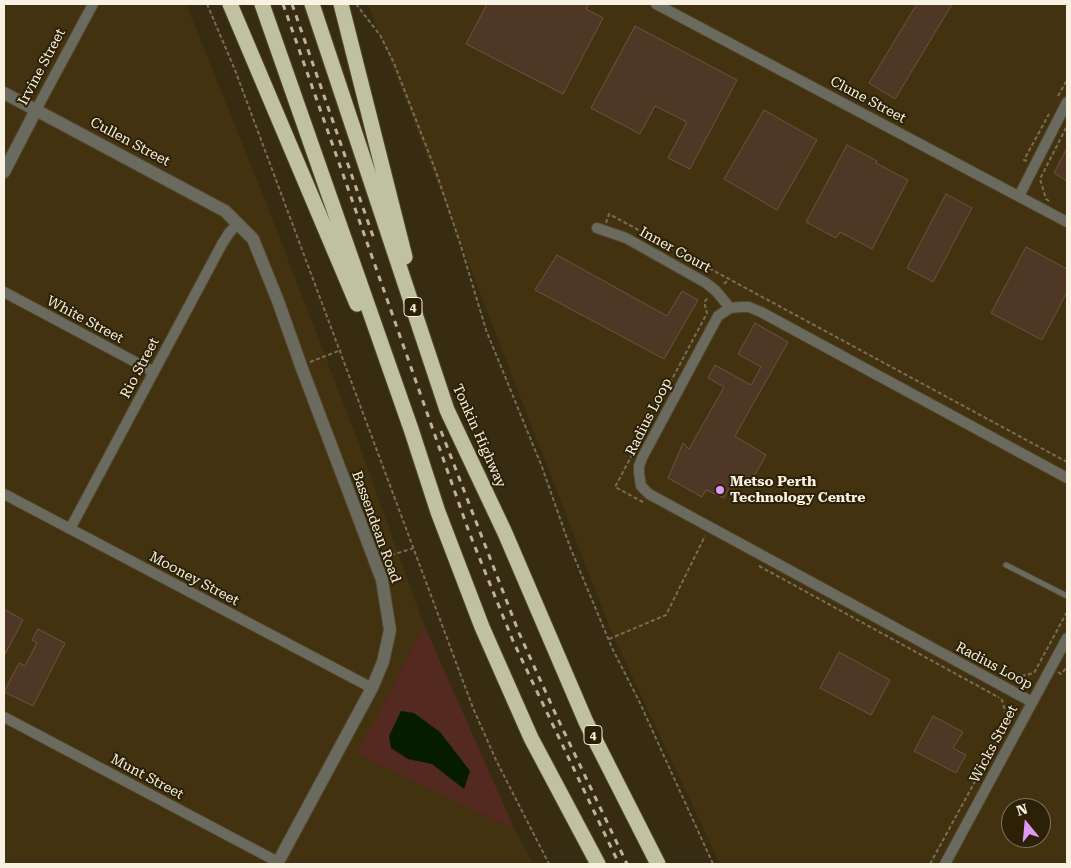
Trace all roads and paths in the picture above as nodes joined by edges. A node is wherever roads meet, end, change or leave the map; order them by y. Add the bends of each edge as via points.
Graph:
1 (93, 4) edge
2 (207, 4) edge
3 (230, 4) edge
4 (262, 4) edge
5 (312, 4) edge
6 (340, 4) edge
7 (356, 4) edge
8 (656, 4) edge
9 (4, 93) edge
10 (1067, 102) edge
11 (36, 110) junction
12 (1067, 126) edge
13 (4, 172) edge
14 (1019, 196) junction
15 (1051, 202) dead end
16 (1067, 222) edge
17 (238, 223) junction
18 (600, 229) joint
19 (4, 292) edge
20 (704, 302) dead end
21 (730, 308) junction
22 (341, 350) junction
23 (301, 366) junction
24 (154, 372) junction
25 (411, 429) junction
26 (1067, 462) edge
27 (1067, 478) edge
28 (4, 494) edge
29 (648, 505) dead end
30 (70, 529) junction
31 (505, 533) junction
32 (705, 536) dead end
33 (414, 548) junction
34 (374, 561) junction
35 (757, 565) dead end
36 (1006, 565) dead end
37 (1067, 596) edge
38 (1067, 612) edge
39 (1067, 638) edge
40 (608, 639) junction
41 (1003, 687) junction
42 (372, 688) junction
43 (998, 697) junction
44 (1032, 702) junction
45 (4, 717) edge
46 (277, 863) edge
47 (549, 864) edge
48 (598, 864) edge
49 (658, 864) edge
50 (713, 864) edge
51 (930, 864) edge
52 (945, 864) edge

1 - 11 street, Irvine Street
2 - 22 path
3 - 25 highway
4 - 25 highway
5 - 31 highway, Tonkin Highway / 4 via 447,410
6 - 31 highway via 410,277
7 - 40 path via 380,35 394,63 435,168 486,330
8 - 14 street, Clune Street
9 - 11 street, Cullen Street
10 - 14 street
11 - 13 street, Irvine Street
11 - 17 street, Cullen Street via 197,195 225,211
12 - 15 path via 1040,179 1046,199
14 - 16 street, Clune Street
17 - 23 street, Bassendean Road via 253,239 262,258
17 - 24 street, Rio Street via 222,244
18 - 21 street, Inner Court via 626,238 706,283
18 - 26 path via 609,214
19 - 24 street, White Street
20 - 29 path via 707,313 615,487
21 - 27 street via 761,312
21 - 41 street, Radius Loop via 713,324 642,458 638,473 641,486 662,502
22 - 23 path
22 - 33 path
23 - 34 street, Bassendean Road
24 - 30 street, Rio Street
25 - 48 highway via 438,512 482,627 531,738
28 - 30 street, Mooney Street
30 - 42 street, Mooney Street
31 - 49 highway, Tonkin Highway / 4 via 586,722
32 - 40 path via 666,616
33 - 34 path
33 - 47 path via 473,708
34 - 42 street, Bassendean Road via 382,580 390,630 383,662
35 - 43 path
36 - 37 lane
38 - 41 path via 1034,673 1009,676
39 - 44 street, Wicks Street
40 - 50 path
41 - 43 path
41 - 44 street, Radius Loop
42 - 46 street, Bassendean Road
43 - 51 path via 1002,700 1008,721
44 - 52 street, Wicks Street
45 - 46 street, Munt Street

